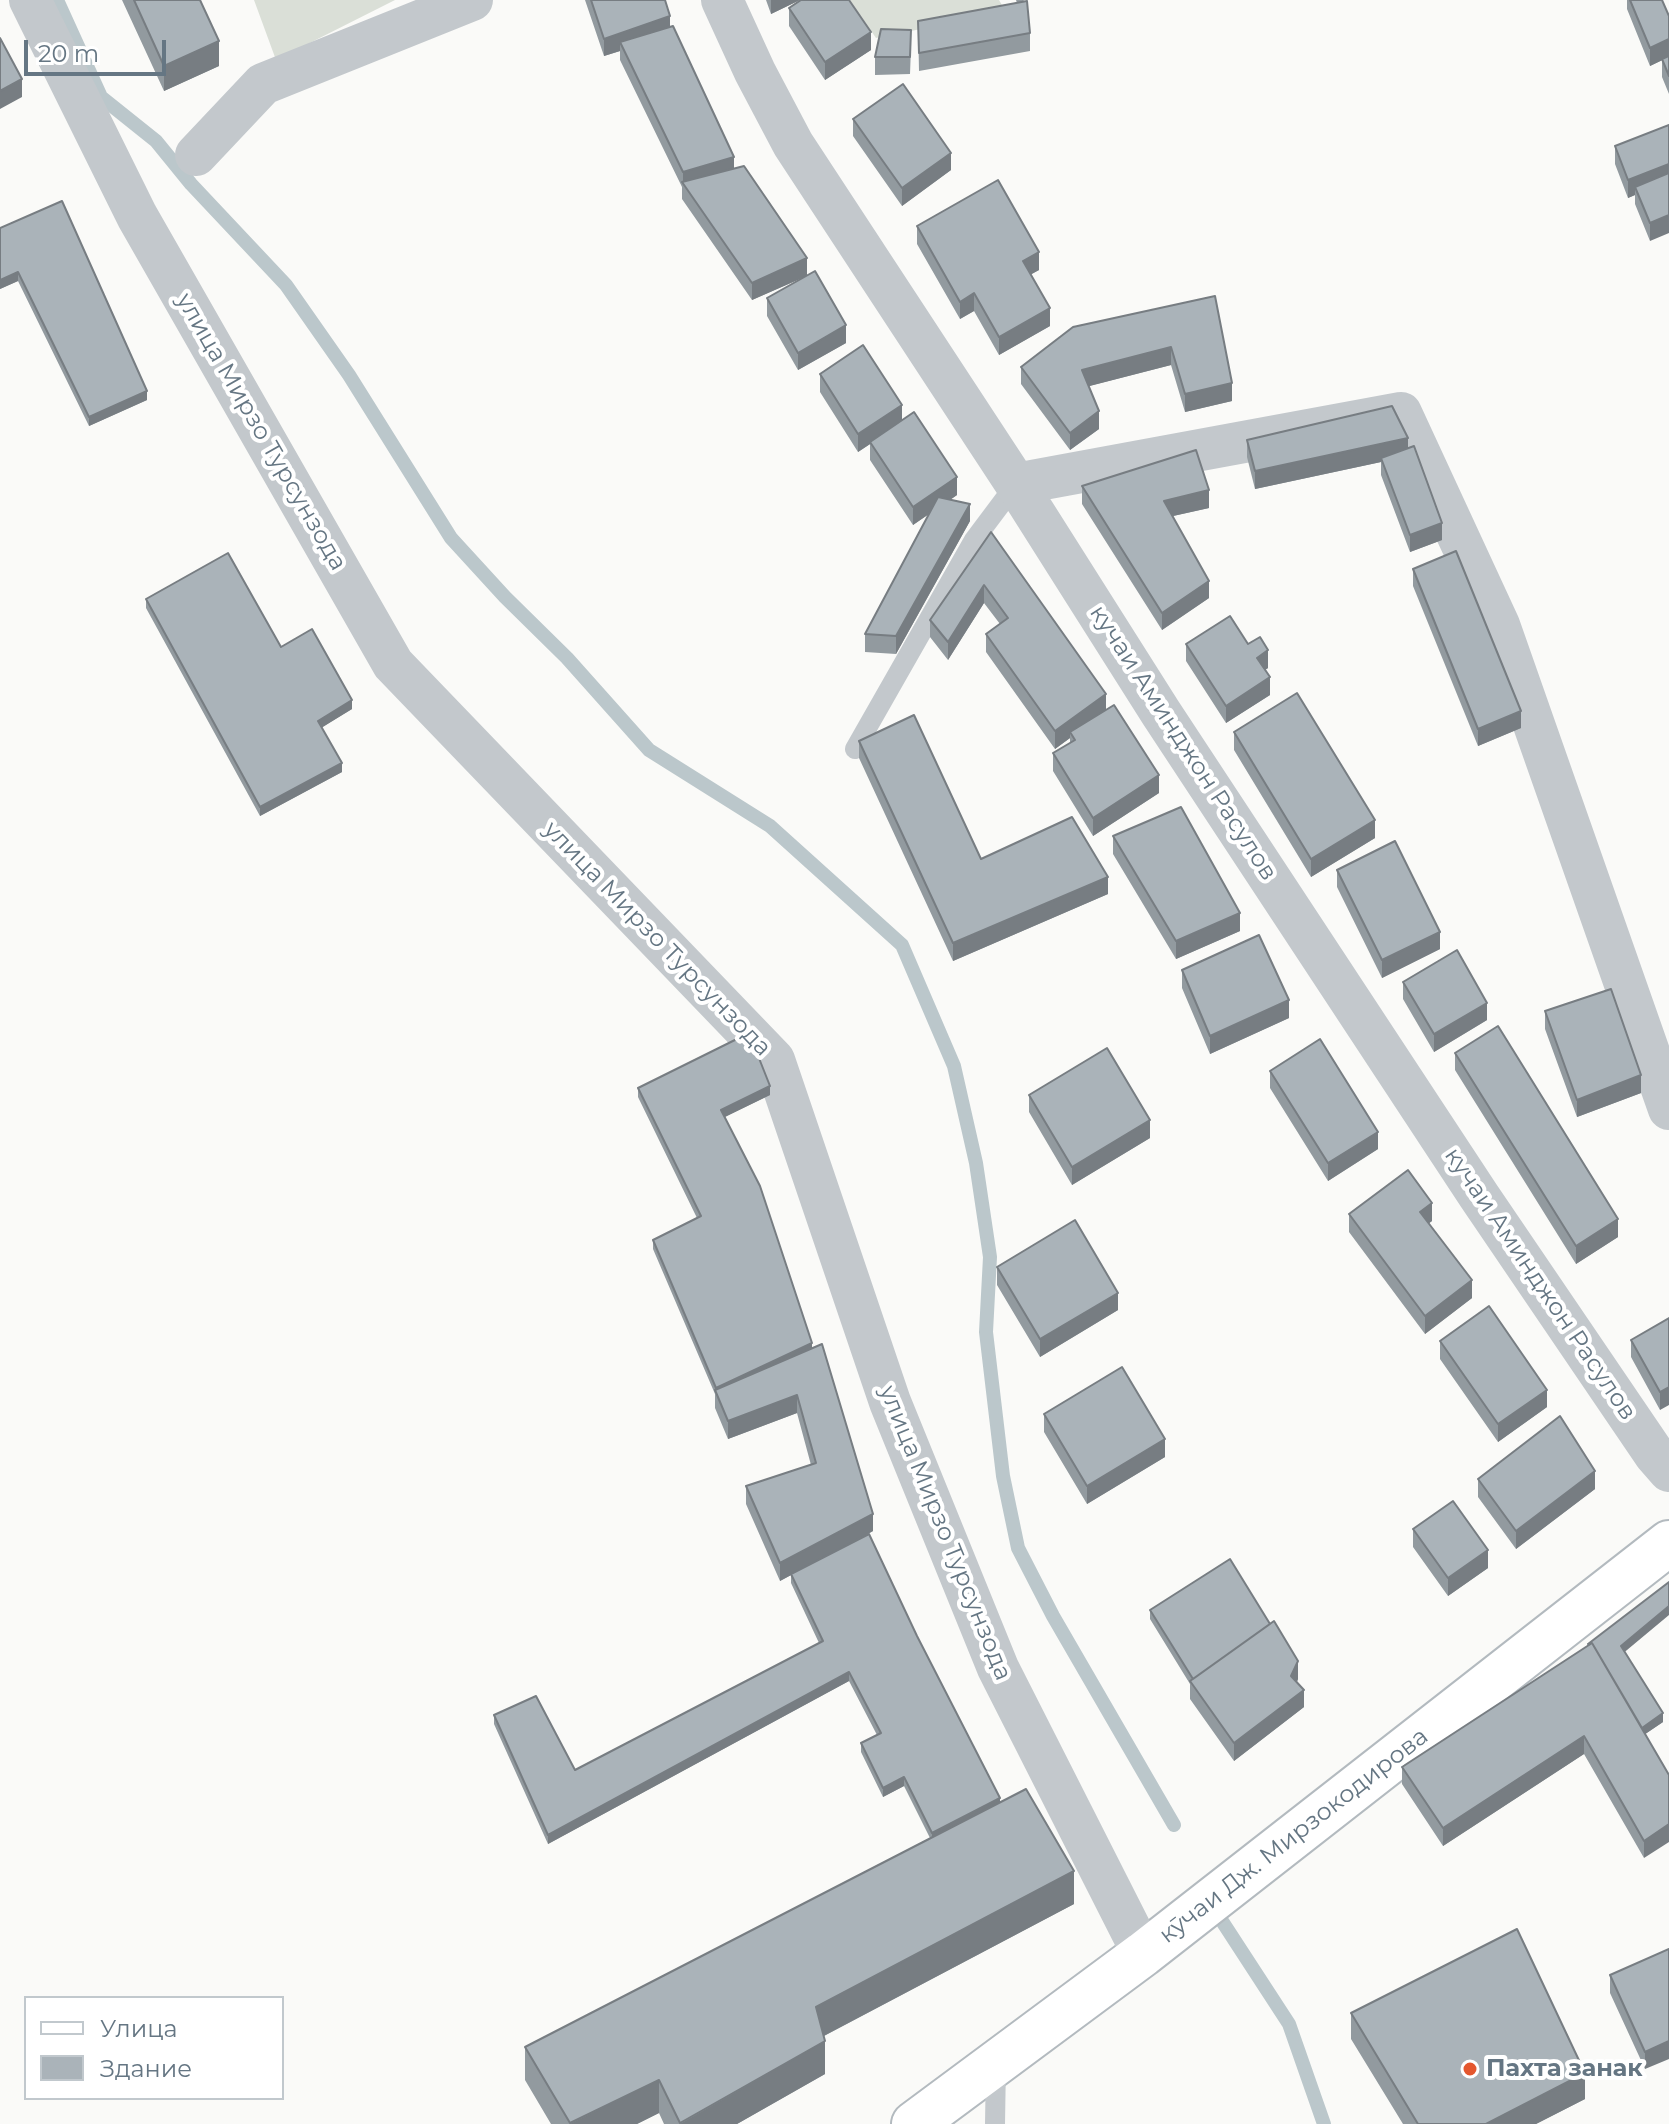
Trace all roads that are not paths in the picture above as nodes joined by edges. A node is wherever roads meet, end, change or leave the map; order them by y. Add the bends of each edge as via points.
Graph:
1 (30, 0) edge
2 (472, 0) edge
3 (722, 0) edge
4 (196, 155) dead end
5 (1016, 484) junction
6 (855, 749) dead end
7 (1669, 1109) edge
8 (1669, 1471) edge
9 (1669, 1543) edge
10 (1143, 1954) junction
11 (996, 2063) junction
12 (914, 2124) edge
13 (995, 2124) edge

1 - 10 street, улица Мирзо Турсунзода via 137,216 393,664 774,1060 890,1402 998,1668
2 - 4 street via 263,84
3 - 5 street, кучаи Аминджон Расулов via 793,144
5 - 6 lane via 974,540
5 - 7 street via 1401,413 1499,625
5 - 8 street, кучаи Аминджон Расулов via 1479,1196
9 - 10 street, кӯчаи Дж. Мирзокодирова
10 - 11 street, кӯчаи Дж. Мирзокодирова
11 - 12 street, кӯчаи Дж. Мирзокодирова
11 - 13 lane

